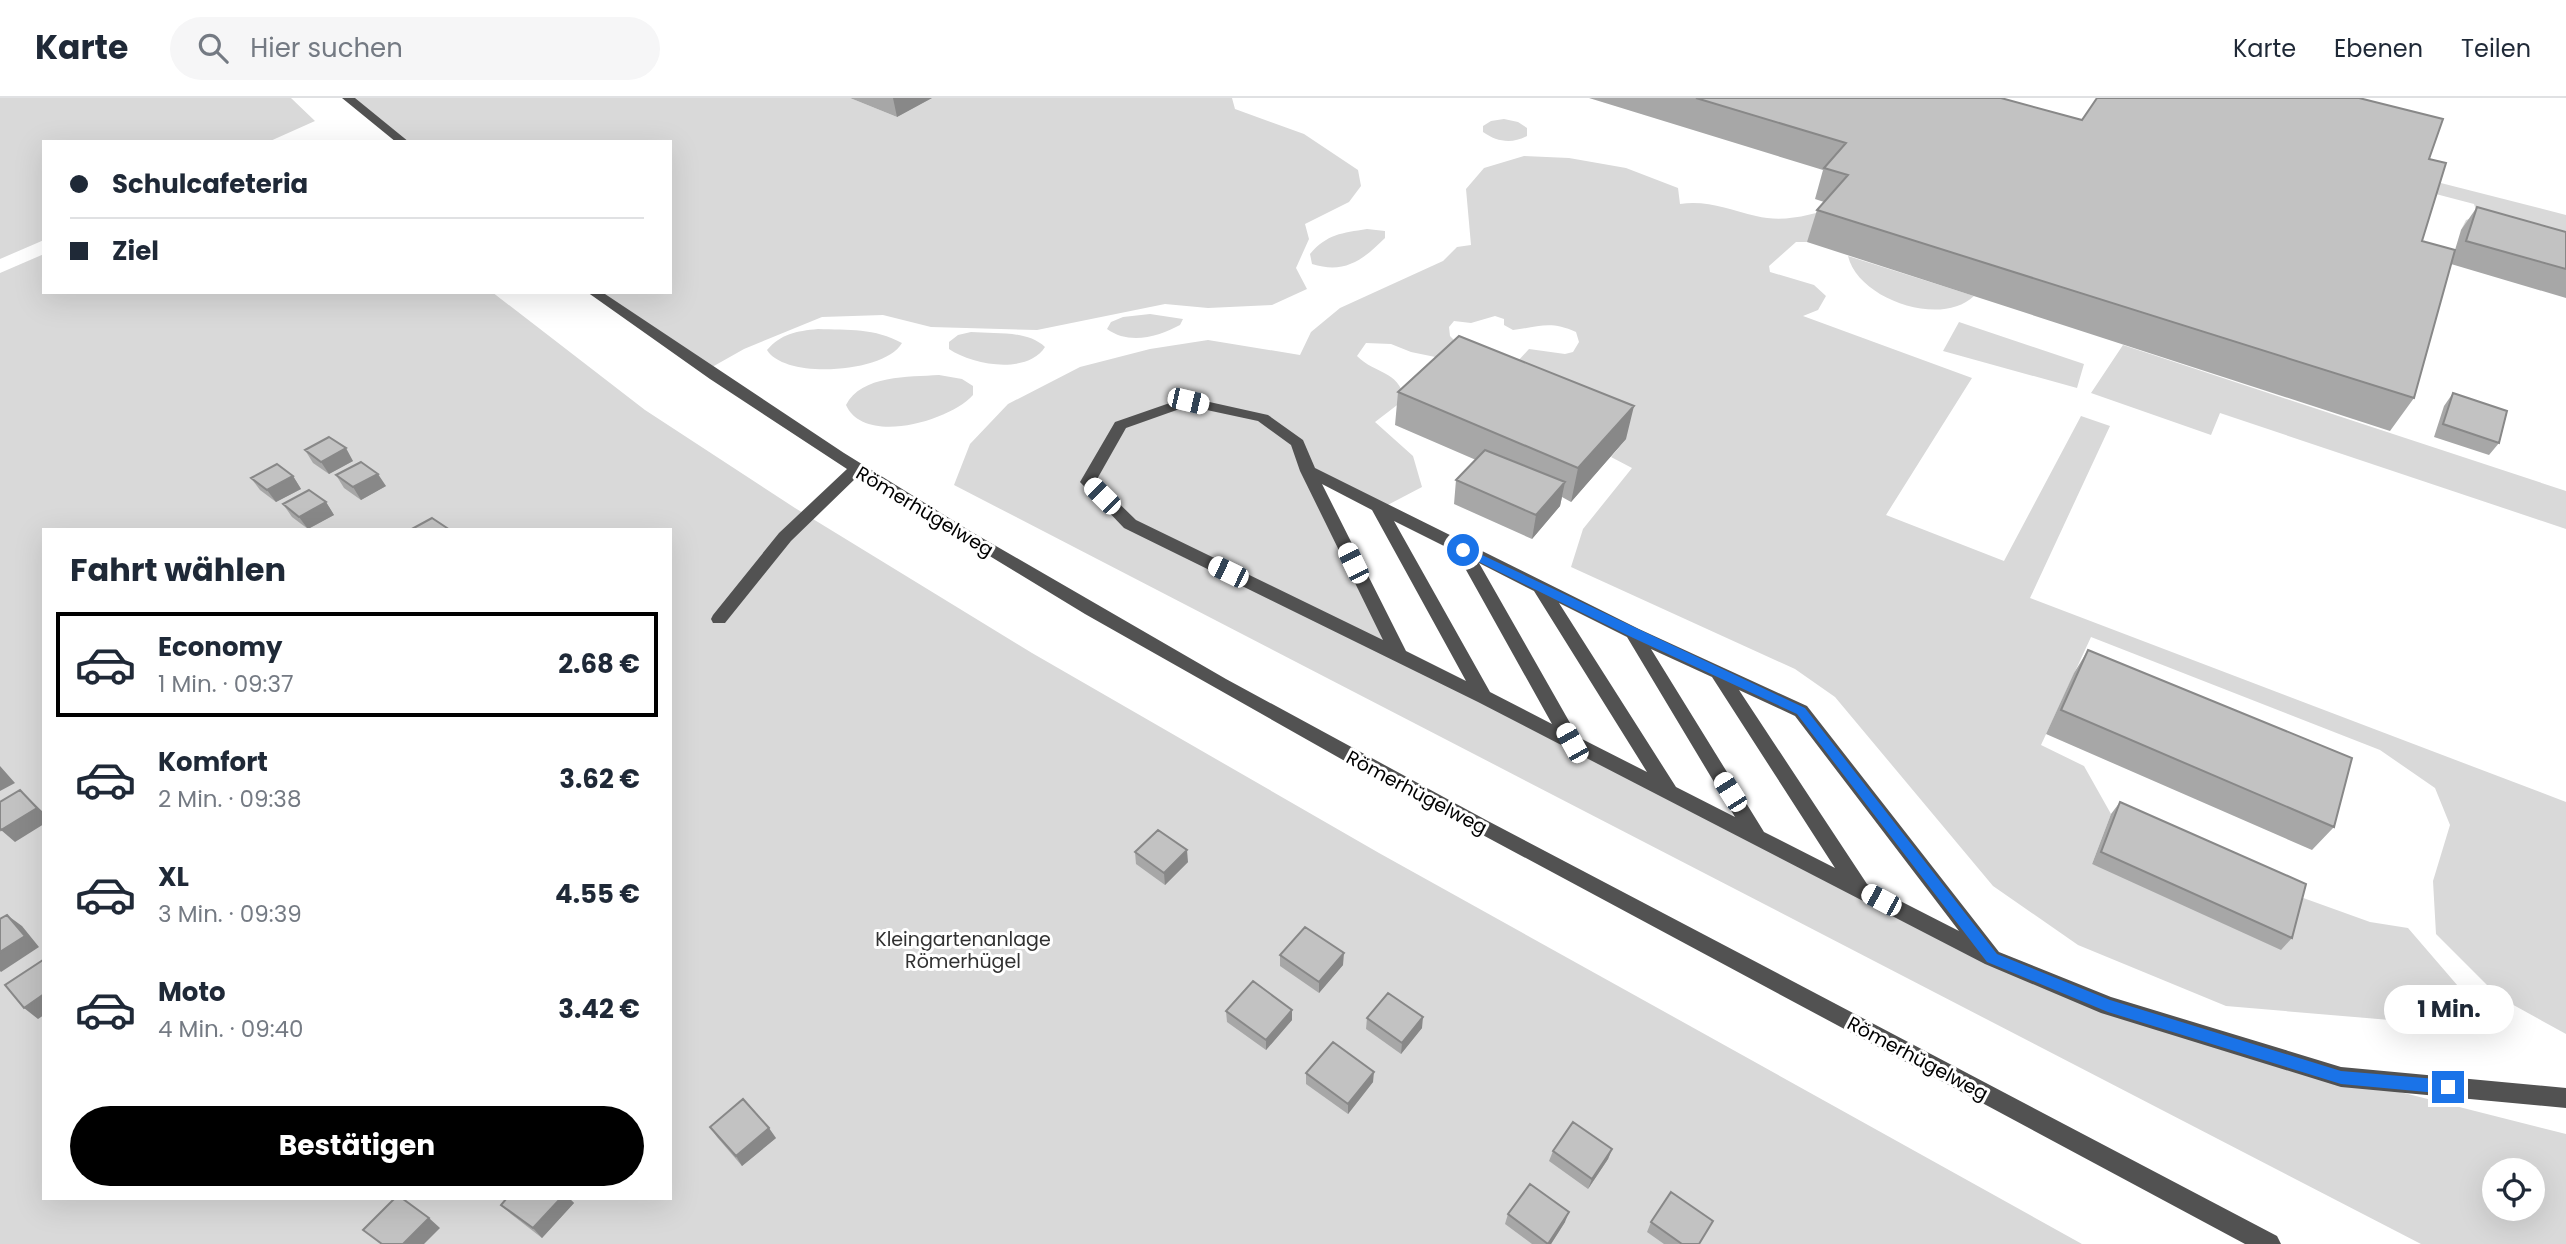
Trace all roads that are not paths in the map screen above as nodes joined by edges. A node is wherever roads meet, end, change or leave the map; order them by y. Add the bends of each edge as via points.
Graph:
1 (348, 98) edge
2 (400, 140) edge
3 (596, 294) edge
4 (856, 469) junction
5 (1308, 471) junction
6 (1380, 509) junction
7 (1463, 550) junction
8 (1540, 586) junction
9 (719, 619) dead end
10 (1633, 633) junction
11 (1399, 655) junction
12 (1718, 672) junction
13 (1484, 697) junction
14 (1572, 743) junction
15 (1669, 791) junction
16 (1757, 837) junction
17 (1859, 888) junction
18 (1992, 958) junction
19 (2566, 1098) edge
20 (2269, 1244) edge

1 - 2 street
3 - 4 street, Römerhügelweg via 705,372
4 - 9 street via 785,537
4 - 20 street, Römerhügelweg via 1141,641 1408,788
5 - 6 street
5 - 11 street
5 - 11 street via 1298,443 1263,418 1188,401 1120,425 1088,482 1130,524
6 - 7 street
6 - 13 street
7 - 8 street
7 - 14 street
8 - 10 street
8 - 15 street
10 - 12 street
10 - 16 street
11 - 13 street
12 - 17 street
12 - 18 street via 1801,711
13 - 14 street
14 - 15 street
15 - 16 street
16 - 17 street
17 - 18 street
18 - 19 street via 2108,1006 2341,1077

